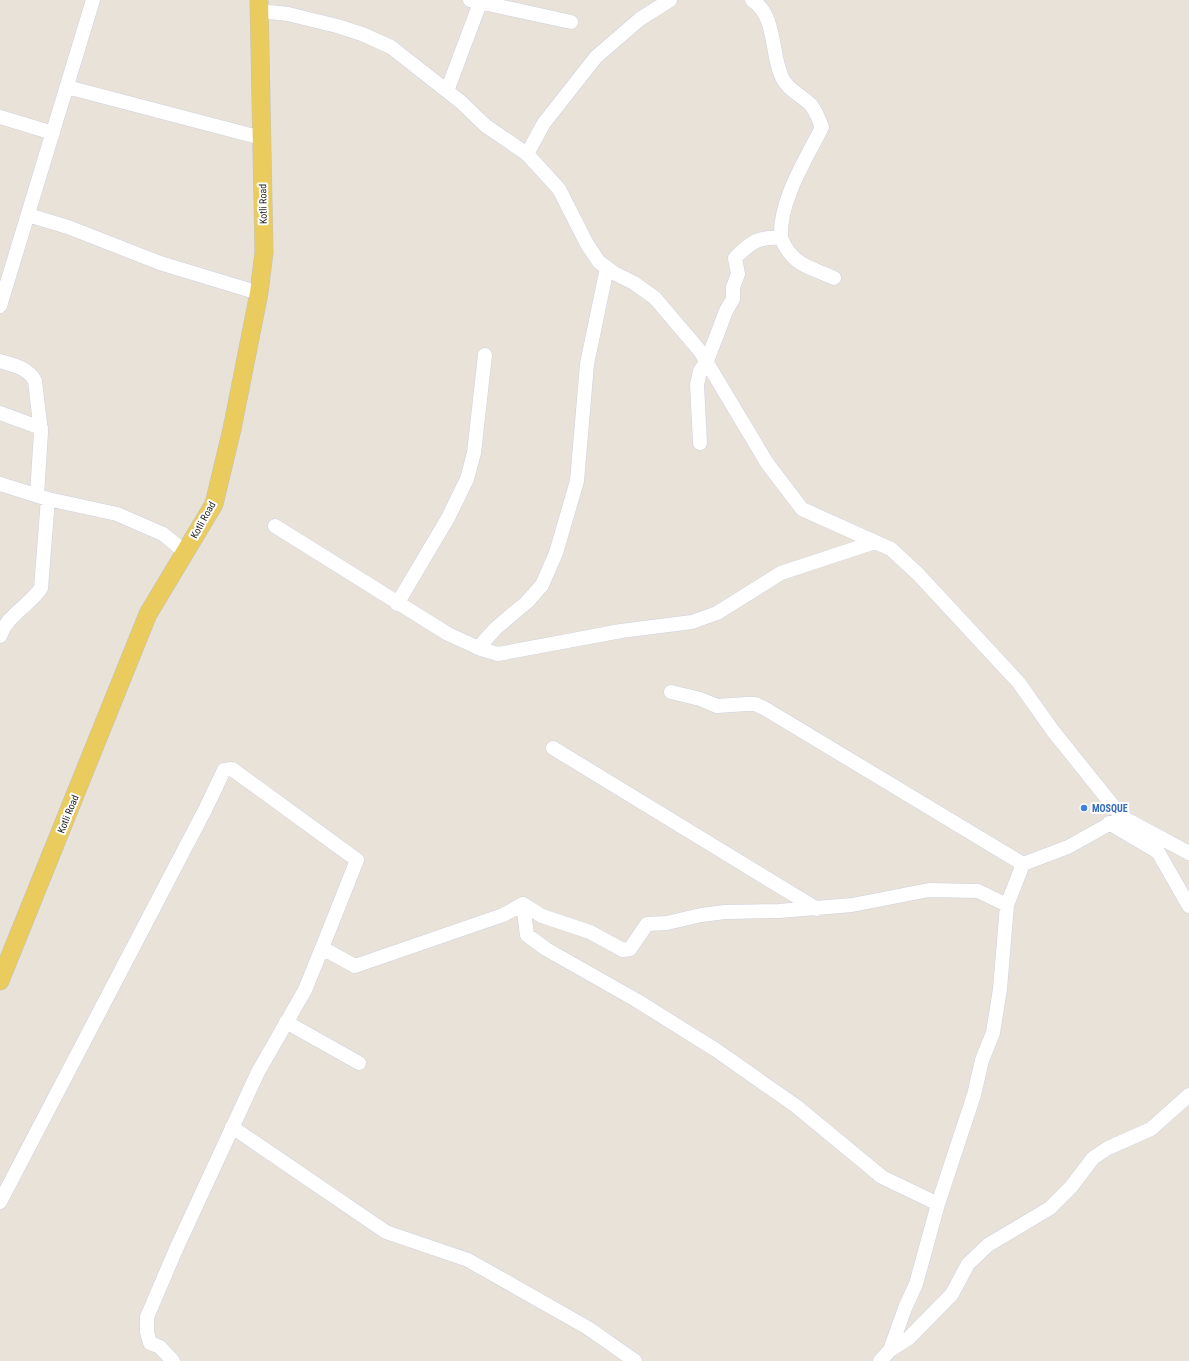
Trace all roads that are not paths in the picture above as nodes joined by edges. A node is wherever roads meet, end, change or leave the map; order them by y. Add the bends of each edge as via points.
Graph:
1 (94, 0) edge
2 (670, 0) edge
3 (752, 0) edge
4 (475, 2) edge
5 (259, 6) edge
6 (571, 22) dead end
7 (67, 87) junction
8 (447, 91) junction
9 (0, 117) edge
10 (53, 132) junction
11 (262, 138) junction
12 (527, 154) junction
13 (28, 215) junction
14 (780, 238) junction
15 (607, 268) junction
16 (834, 278) dead end
17 (259, 293) junction
18 (0, 306) edge
19 (485, 355) dead end
20 (0, 361) edge
21 (706, 361) junction
22 (0, 413) edge
23 (41, 428) junction
24 (700, 443) dead end
25 (0, 484) edge
26 (42, 497) junction
27 (275, 526) dead end
28 (875, 542) junction
29 (185, 552) junction
30 (397, 604) junction
31 (0, 636) edge
32 (478, 648) junction
33 (670, 692) dead end
34 (553, 748) dead end
35 (1122, 816) junction
36 (1109, 823) junction
37 (1189, 853) edge
38 (1022, 864) junction
39 (523, 904) junction
40 (1007, 905) junction
41 (1189, 906) edge
42 (817, 909) junction
43 (322, 948) junction
44 (0, 981) edge
45 (286, 1022) junction
46 (359, 1063) dead end
47 (1189, 1095) edge
48 (232, 1127) junction
49 (0, 1202) edge
50 (938, 1204) junction
51 (890, 1350) junction
52 (173, 1361) edge
53 (636, 1361) edge
54 (880, 1361) edge

1 - 7 street
2 - 12 street via 640,19 596,57 544,123
3 - 14 street via 758,4 768,22 781,76 792,90 811,106 822,127 784,206
4 - 6 street
4 - 8 street
5 - 8 street via 318,20 362,34 391,47
5 - 11 main road, Kotli Road
7 - 10 street
7 - 11 street
8 - 12 street via 486,126
9 - 10 street
10 - 13 street
11 - 17 main road, Kotli Road via 264,252
12 - 15 street via 559,189 587,244 599,262
13 - 17 street via 68,227 160,263
13 - 18 street
14 - 16 street via 786,252 795,260
14 - 21 street via 766,236 752,242 734,258 738,274 733,287 733,299
15 - 21 street via 634,282 655,298
15 - 32 street via 587,364 577,481 556,553 542,585
17 - 29 main road, Kotli Road via 214,504
19 - 30 street via 474,453 467,479 456,505
20 - 23 street via 25,369 31,374 37,389
21 - 24 street via 700,370 697,385
21 - 28 street via 768,463 802,509
22 - 23 street
23 - 26 street
25 - 26 street
26 - 29 street via 117,514 163,534
26 - 31 street via 41,588 34,599 8,621
27 - 30 street
28 - 32 street via 781,572 717,613 692,622 621,631 498,654
28 - 35 street via 891,549 918,574 1019,683 1053,731
29 - 44 main road, Kotli Road via 148,614
30 - 32 street via 448,634
33 - 38 street via 717,706 755,704 764,708
34 - 42 street
35 - 36 street
35 - 37 street
36 - 38 street via 1068,847
36 - 41 street via 1158,852
38 - 40 street
39 - 42 street via 542,916 590,932 623,950 630,949 647,924 667,923 701,914
39 - 43 street via 503,914 355,966
39 - 50 street via 527,935 546,949 636,1000 716,1050 796,1106 882,1177
40 - 42 street via 978,891 929,890
40 - 50 street via 1000,989 993,1033 982,1060 974,1095
43 - 45 street via 304,990
43 - 49 street via 357,860 232,769 224,770
45 - 46 street
45 - 48 street via 258,1072
47 - 51 street via 1151,1129 1108,1148 1093,1158 1071,1187 1050,1208 988,1245 968,1264 952,1294 909,1338
48 - 52 street via 147,1317 150,1343 160,1347
48 - 53 street via 386,1232 468,1260 588,1328
50 - 51 street via 916,1284
51 - 54 street

